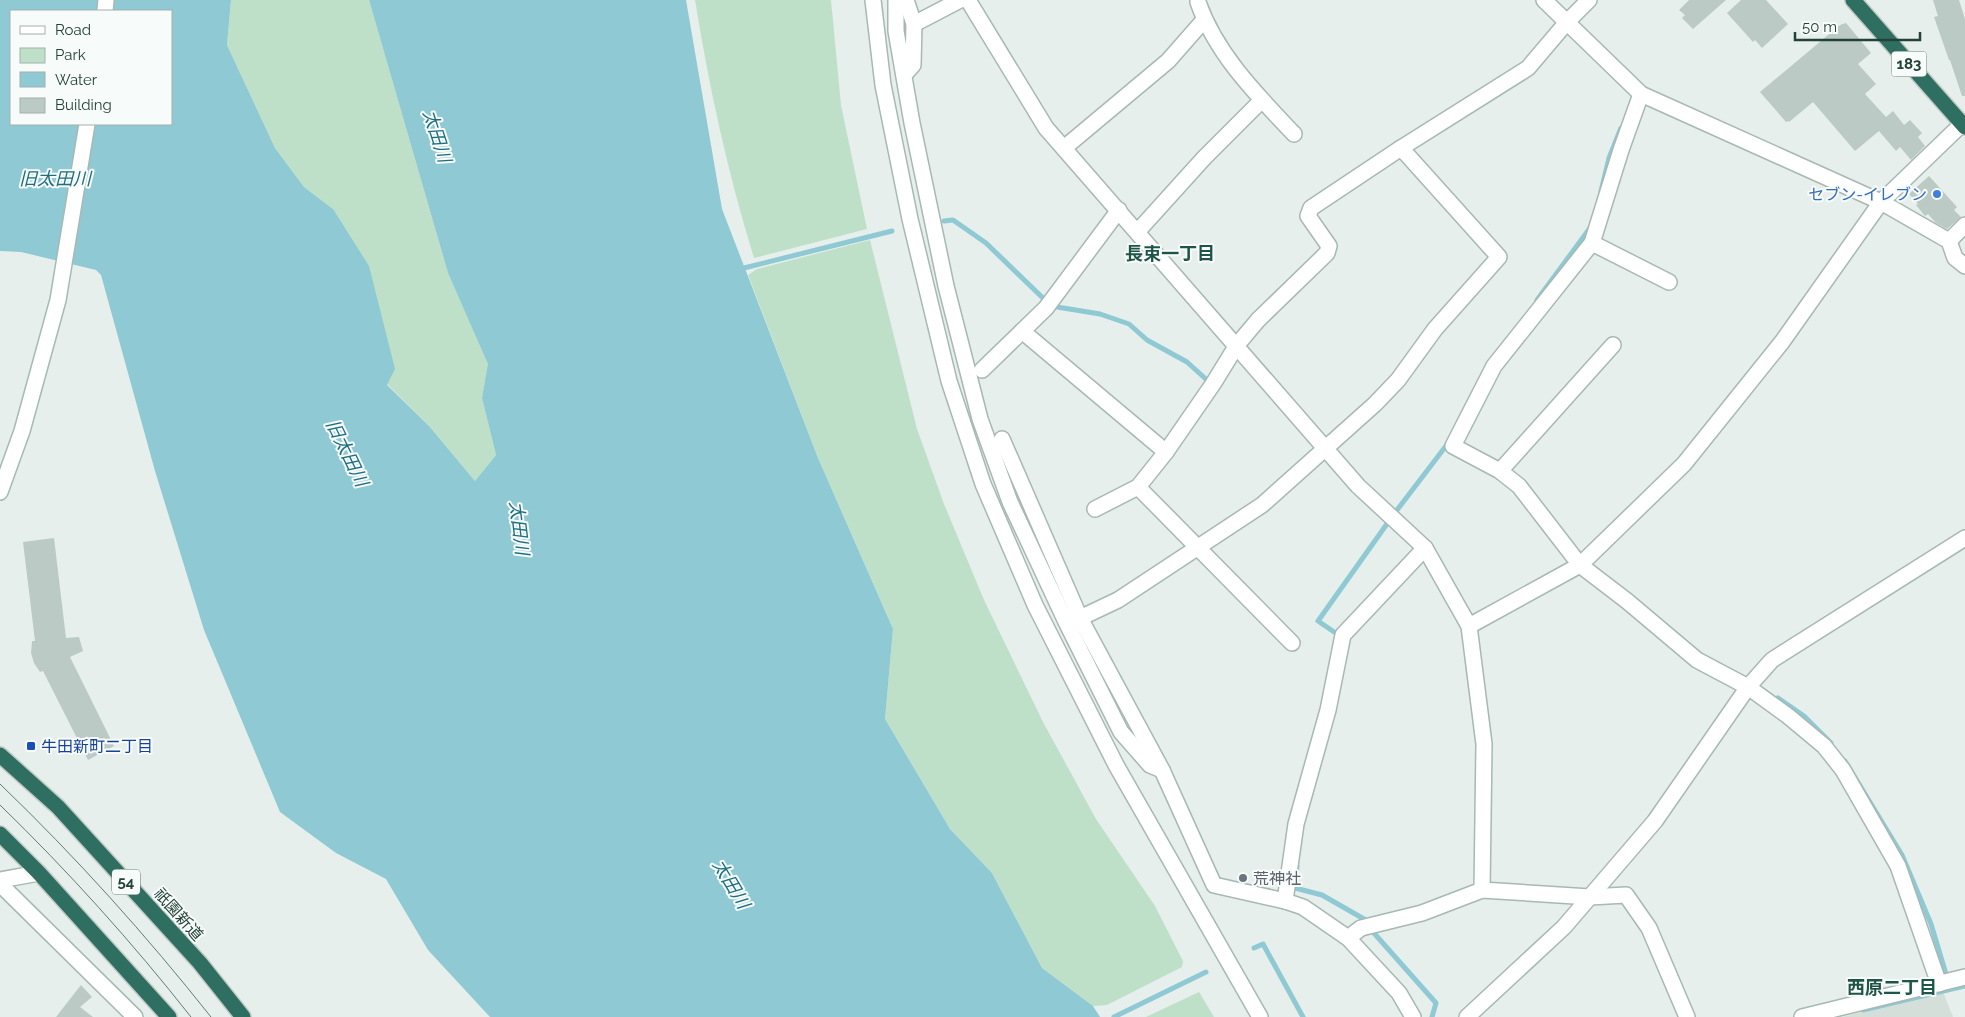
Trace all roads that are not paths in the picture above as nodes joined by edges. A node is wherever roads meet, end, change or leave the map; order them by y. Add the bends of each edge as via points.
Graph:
1 (873, 0) edge
2 (896, 0) edge
3 (906, 0) edge
4 (960, 0) edge
5 (968, 0) edge
6 (1544, 0) edge
7 (1589, 0) edge
8 (1854, 0) edge
9 (1197, 1) edge
10 (1204, 20) junction
11 (1567, 22) junction
12 (914, 24) junction
13 (904, 75) junction
14 (1640, 94) junction
15 (1262, 100) junction
16 (1964, 124) edge
17 (87, 125) edge
18 (1294, 134) dead end
19 (1064, 148) junction
20 (1401, 148) junction
21 (1881, 202) junction
22 (1119, 210) junction
23 (1965, 225) edge
24 (1138, 231) junction
25 (1949, 241) junction
26 (1592, 243) junction
27 (1965, 266) edge
28 (1670, 282) dead end
29 (1022, 331) junction
30 (1237, 345) junction
31 (1613, 345) dead end
32 (982, 370) dead end
33 (1002, 439) dead end
34 (1325, 448) junction
35 (1166, 452) junction
36 (1500, 471) junction
37 (1138, 486) junction
38 (0, 492) edge
39 (1095, 509) dead end
40 (1965, 538) edge
41 (1198, 547) junction
42 (1425, 548) junction
43 (1580, 565) junction
44 (1080, 618) junction
45 (1469, 626) junction
46 (1292, 643) dead end
47 (1748, 687) junction
48 (0, 756) edge
49 (1162, 770) junction
50 (0, 834) edge
51 (39, 872) junction
52 (0, 880) edge
53 (0, 884) edge
54 (1482, 890) junction
55 (1590, 896) junction
56 (1286, 901) junction
57 (1348, 938) junction
58 (1965, 977) edge
59 (1939, 984) junction
60 (135, 1017) edge
61 (169, 1017) edge
62 (243, 1017) edge
63 (1260, 1017) edge
64 (1413, 1017) edge
65 (1467, 1017) edge
66 (1687, 1017) edge
67 (1802, 1017) edge

1 - 63 street via 883,85 910,219 949,381 982,484 1035,605 1116,765
2 - 13 street via 896,31
3 - 12 street
4 - 12 street
5 - 19 street via 1046,128
6 - 11 street
7 - 11 street
8 - 16 highway, 183
9 - 10 street
10 - 15 street via 1225,54
10 - 19 street via 1168,60
11 - 14 street
11 - 20 street via 1528,68
12 - 13 street via 913,65
13 - 49 street via 946,286 980,418 1010,502 1121,732 1150,765
14 - 21 street
14 - 26 street
15 - 18 street
15 - 24 street
16 - 21 street
17 - 38 street via 63,272 44,356
19 - 22 street
20 - 30 street via 1311,208 1308,216 1329,246 1327,253
20 - 34 street via 1499,257 1434,329 1398,380
21 - 25 street
21 - 43 street via 1782,342 1684,464
22 - 24 street
22 - 29 street via 1046,308
23 - 25 street
24 - 30 street
25 - 27 street via 1955,258
26 - 28 street
26 - 36 street via 1494,366 1453,446
29 - 32 street
29 - 35 street
30 - 34 street
30 - 35 street
31 - 36 street
33 - 44 street
34 - 41 street via 1262,505
34 - 42 street via 1358,486
35 - 37 street
36 - 43 street via 1518,486
37 - 39 street
37 - 41 street
40 - 47 street via 1772,660
41 - 44 street via 1118,600
41 - 46 street
42 - 45 street
42 - 56 street via 1343,635 1328,710 1296,824
43 - 45 street
43 - 47 street via 1697,660
44 - 49 street
45 - 54 street via 1484,744
47 - 55 street via 1655,820
47 - 59 street via 1824,746 1843,770 1898,866
48 - 62 highway, 祇園新道 / 54 via 58,807 200,963
49 - 56 street via 1214,885
50 - 51 highway
51 - 52 street
51 - 61 highway
53 - 60 street
54 - 55 street
54 - 57 street via 1422,913 1361,928
55 - 65 street via 1564,927
55 - 66 street via 1626,895 1649,928
56 - 57 street via 1303,907
57 - 64 street via 1398,993
58 - 59 street
59 - 67 street

